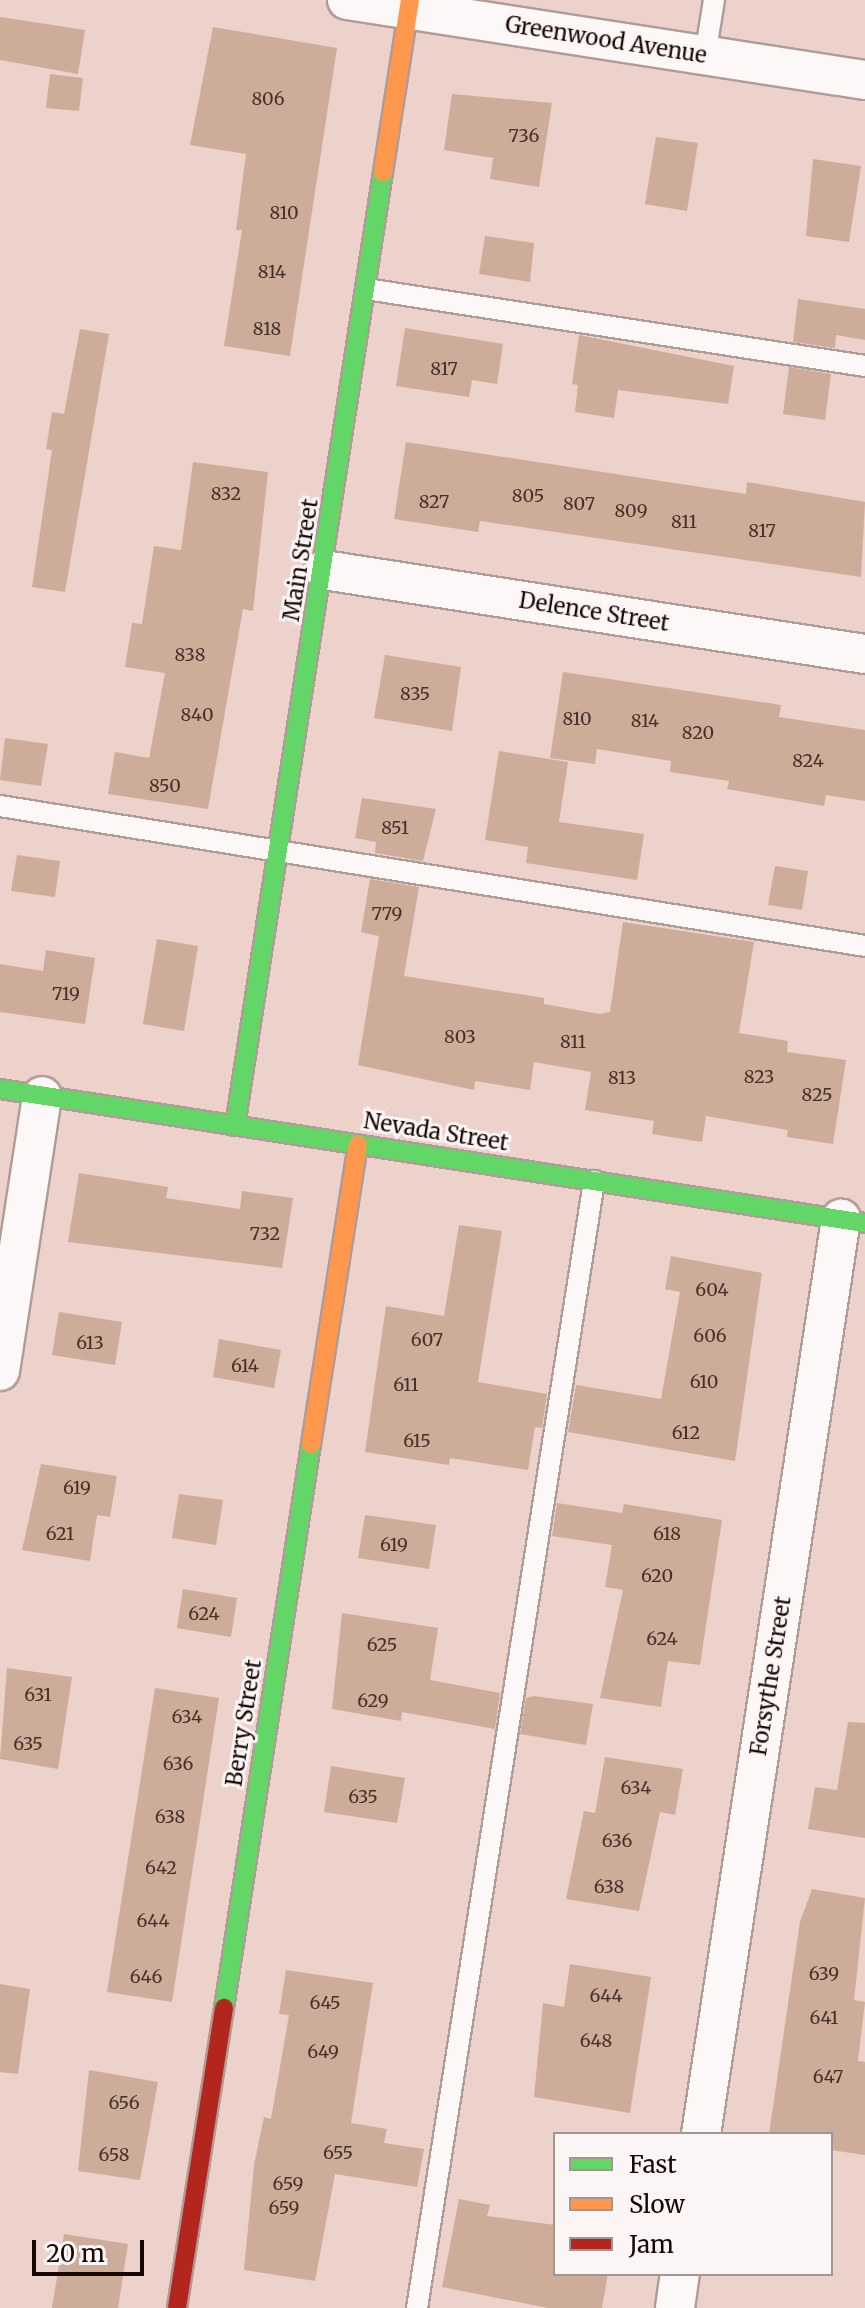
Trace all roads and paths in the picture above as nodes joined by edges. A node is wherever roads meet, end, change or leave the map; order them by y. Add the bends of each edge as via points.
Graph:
1 (347, 0) edge
2 (714, 0) edge
3 (410, 5) edge
4 (705, 56) junction
5 (865, 80) edge
6 (366, 289) junction
7 (865, 366) edge
8 (324, 570) junction
9 (865, 654) edge
10 (0, 806) edge
11 (279, 853) junction
12 (865, 946) edge
13 (0, 1089) edge
14 (42, 1096) junction
15 (235, 1126) junction
16 (358, 1145) junction
17 (594, 1181) junction
18 (853, 1221) edge
19 (0, 1371) edge
20 (701, 2132) edge
21 (680, 2276) edge
22 (177, 2308) edge
23 (417, 2308) edge
24 (675, 2308) edge

1 - 3 street, Greenwood Avenue
2 - 4 lane
3 - 4 street, Greenwood Avenue
3 - 6 street, Main Street
4 - 5 street, Greenwood Avenue
6 - 7 lane
6 - 8 street, Main Street
8 - 9 street, Delence Street
8 - 11 street, Main Street
10 - 11 lane
11 - 12 lane
11 - 15 street, Main Street
13 - 14 street, Nevada Street
14 - 15 street, Nevada Street
14 - 19 street
15 - 16 street, Nevada Street
16 - 17 street, Nevada Street
16 - 22 street, Berry Street
17 - 18 street, Nevada Street
17 - 23 lane
18 - 20 street, Forsythe Street
21 - 24 street

